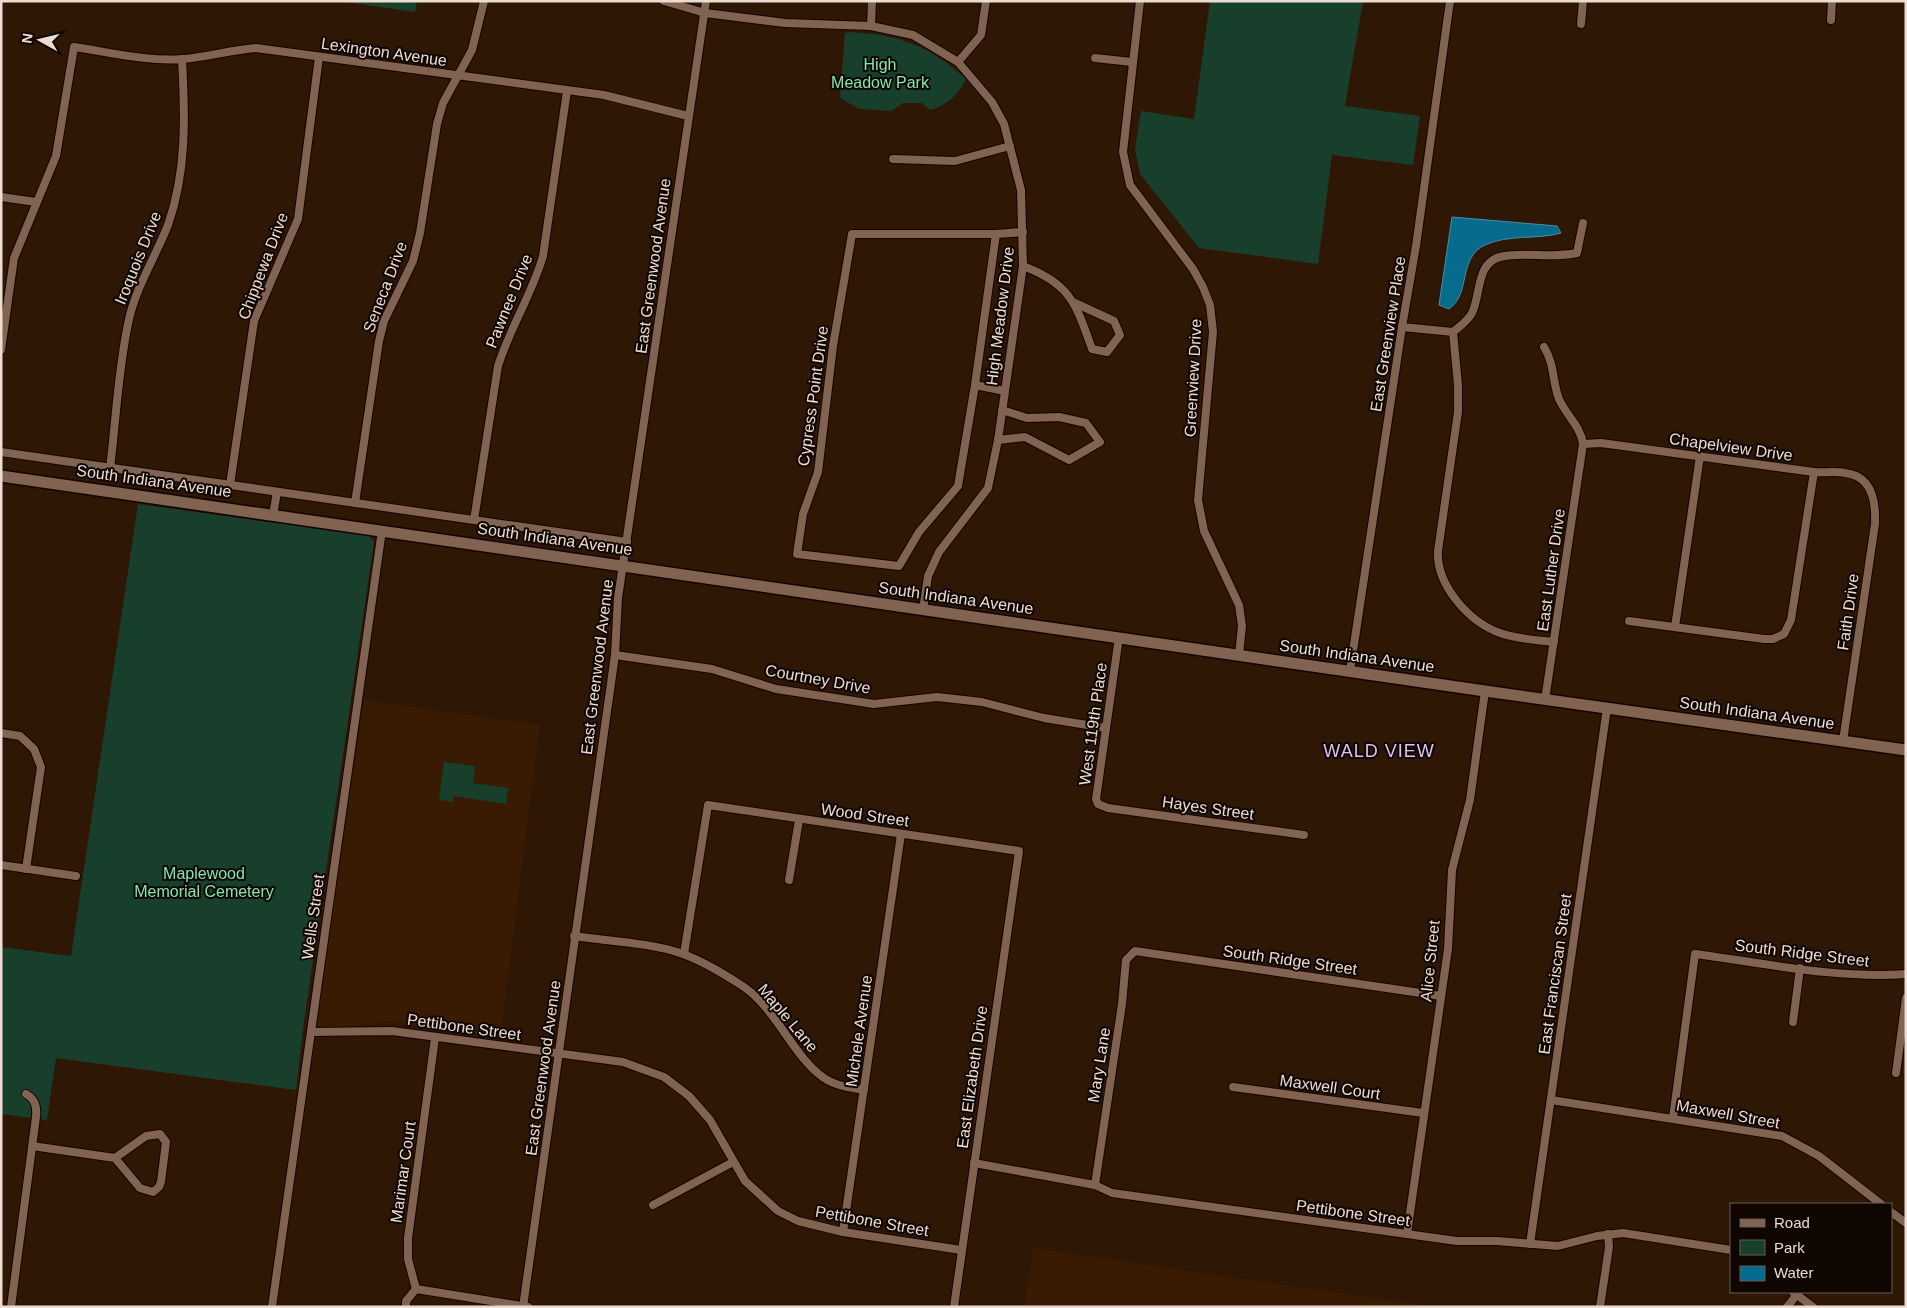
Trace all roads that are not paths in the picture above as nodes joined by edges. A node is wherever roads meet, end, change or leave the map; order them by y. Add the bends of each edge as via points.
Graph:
1 (484, 1) edge
2 (664, 1) edge
3 (706, 1) edge
4 (872, 1) edge
5 (986, 1) edge
6 (1140, 1) edge
7 (1450, 1) edge
8 (1583, 1) edge
9 (1832, 1) edge
10 (704, 13) junction
11 (1831, 20) dead end
12 (1581, 24) dead end
13 (871, 26) junction
14 (319, 57) junction
15 (1095, 58) dead end
16 (182, 59) junction
17 (958, 62) junction
18 (1132, 62) junction
19 (456, 76) junction
20 (567, 91) junction
21 (688, 116) junction
22 (1010, 146) junction
23 (894, 159) dead end
24 (1, 197) edge
25 (36, 202) junction
26 (1582, 223) dead end
27 (1023, 232) junction
28 (996, 234) junction
29 (1023, 266) junction
30 (1075, 303) junction
31 (1402, 326) junction
32 (1453, 332) junction
33 (1544, 347) dead end
34 (1, 350) edge
35 (975, 386) junction
36 (1005, 390) junction
37 (1002, 410) junction
38 (998, 440) junction
39 (1583, 444) junction
40 (1, 452) edge
41 (1700, 456) junction
42 (110, 468) junction
43 (1814, 472) junction
44 (1, 476) edge
45 (230, 485) junction
46 (1869, 488) joint
47 (276, 492) junction
48 (355, 503) junction
49 (273, 515) junction
50 (474, 520) junction
51 (382, 530) junction
52 (627, 542) junction
53 (624, 565) junction
54 (924, 610) junction
55 (1630, 621) dead end
56 (1675, 627) junction
57 (1119, 637) junction
58 (1554, 642) junction
59 (1239, 654) junction
60 (615, 655) junction
61 (1350, 671) junction
62 (1485, 691) junction
63 (1545, 700) junction
64 (1607, 708) junction
65 (1106, 728) junction
66 (1, 733) edge
67 (1843, 741) junction
68 (1906, 750) edge
69 (1108, 808) joint
70 (799, 820) junction
71 (901, 834) junction
72 (1304, 835) dead end
73 (1019, 851) joint
74 (1, 866) edge
75 (26, 869) junction
76 (76, 876) dead end
77 (789, 880) dead end
78 (574, 936) junction
79 (1135, 952) joint
80 (684, 954) junction
81 (1800, 968) junction
82 (1906, 974) edge
83 (1441, 996) junction
84 (1906, 998) edge
85 (1793, 1022) dead end
86 (311, 1032) junction
87 (435, 1038) junction
88 (559, 1054) junction
89 (1896, 1074) dead end
90 (1233, 1087) dead end
91 (864, 1090) junction
92 (26, 1094) dead end
93 (1551, 1100) junction
94 (1424, 1114) junction
95 (1672, 1118) junction
96 (32, 1146) junction
97 (115, 1158) junction
98 (733, 1162) junction
99 (974, 1163) junction
100 (1095, 1185) junction
101 (1870, 1201) edge
102 (653, 1205) dead end
103 (1892, 1213) edge
104 (1906, 1223) edge
105 (843, 1232) junction
106 (1407, 1234) junction
107 (1608, 1234) junction
108 (1530, 1244) junction
109 (960, 1250) junction
110 (1730, 1250) edge
111 (416, 1289) junction
112 (1796, 1293) edge
113 (524, 1306) edge
114 (11, 1307) edge
115 (272, 1307) edge
116 (406, 1307) edge
117 (954, 1307) edge
118 (1600, 1307) edge
119 (1787, 1307) edge
120 (1813, 1307) edge

1 - 19 street, Seneca Drive via 472,50
2 - 10 street, High Meadow Drive
3 - 10 street, East Greenwood Avenue
4 - 13 street
5 - 17 street via 981,35
6 - 18 street, Greenview Drive
7 - 31 street, East Greenview Place
8 - 12 street
9 - 11 street
10 - 13 street, High Meadow Drive via 785,22
10 - 21 street, East Greenwood Avenue
13 - 17 street, High Meadow Drive via 913,35
14 - 16 street, Lexington Avenue via 256,48
14 - 19 street, Lexington Avenue
14 - 45 street, Chippewa Drive via 298,219 254,322
15 - 18 street
16 - 25 street, Lexington Avenue via 74,47 56,156
16 - 42 street, Iroquois Drive via 185,114 182,167 176,200 136,295 128,324
17 - 22 street, High Meadow Drive via 992,102 1004,124
18 - 59 street, Greenview Drive via 1123,152 1130,185 1193,269 1210,305 1213,332 1198,500 1204,531 1239,605 1242,626
19 - 20 street, Lexington Avenue
19 - 48 street, Seneca Drive via 443,103 432,142 413,261 384,321 379,341
20 - 21 street, Lexington Avenue via 604,95
20 - 50 street, Pawnee Drive via 543,256 498,366
21 - 52 street, East Greenwood Avenue
22 - 23 street via 955,161
22 - 27 street, High Meadow Drive via 1021,190
24 - 25 street
25 - 34 street via 14,258
26 - 32 street via 1577,252 1563,256 1504,256 1489,264 1483,272 1471,314
27 - 28 street
27 - 29 street, High Meadow Drive
28 - 35 street, Cypress Point Drive
28 - 35 street, Cypress Point Drive via 852,234 832,346 818,472 803,514 797,554 899,566 918,532 958,486
29 - 30 street via 1047,275
29 - 36 street, High Meadow Drive
30 - 30 street via 1114,321 1120,335 1107,352 1092,349
31 - 32 street
31 - 61 street, East Greenview Place
32 - 58 street via 1458,412 1438,551 1440,573 1453,596 1486,626 1510,636
33 - 39 street via 1554,368 1559,398
35 - 36 street
36 - 37 street, High Meadow Drive
37 - 38 street, High Meadow Drive
37 - 38 street via 1027,418 1059,417 1086,423 1100,442 1069,460 1025,437
38 - 54 street, High Meadow Drive via 988,488 939,552 928,576
39 - 41 street, Chapelview Drive via 1601,443
39 - 58 street, East Luther Drive
40 - 42 street
41 - 43 street, Chapelview Drive
41 - 56 street
42 - 45 street
43 - 46 street, Chapelview Drive via 1850,474 1862,479
43 - 56 street via 1791,620 1784,634 1764,639
44 - 49 main road, South Indiana Avenue
45 - 47 street
46 - 67 street, Faith Drive via 1875,500 1875,524
47 - 48 street
47 - 49 street
48 - 50 street
49 - 51 main road, South Indiana Avenue
50 - 52 street
51 - 53 main road, South Indiana Avenue
51 - 86 street, Wells Street
52 - 53 street, East Greenwood Avenue
53 - 54 main road, South Indiana Avenue
53 - 60 street, East Greenwood Avenue via 618,598
54 - 57 main road, South Indiana Avenue
55 - 56 street
57 - 59 main road, South Indiana Avenue
57 - 65 street, West 119th Place
58 - 63 street, East Luther Drive
59 - 61 main road, South Indiana Avenue
60 - 65 street, Courtney Drive via 712,669 776,689 874,704 936,697 982,702 1044,718
60 - 78 street, East Greenwood Avenue
61 - 62 main road, South Indiana Avenue
62 - 63 main road, South Indiana Avenue
62 - 83 street, Alice Street via 1469,808 1452,870 1449,939
63 - 64 main road, South Indiana Avenue
64 - 67 main road, South Indiana Avenue
64 - 93 street, East Franciscan Street
65 - 69 street, West 119th Place via 1096,799 1098,804
66 - 75 street via 20,736 34,749 41,767
67 - 68 main road, South Indiana Avenue
69 - 72 street, Hayes Street
70 - 71 street, Wood Street
70 - 77 street
70 - 80 street, Wood Street via 708,805
71 - 73 street, Wood Street
71 - 91 street, Michele Avenue
73 - 99 street, East Elizabeth Drive
74 - 75 street
75 - 76 street
78 - 80 street, Maple Lane
78 - 88 street, East Greenwood Avenue
79 - 83 street, South Ridge Street
79 - 100 street, Mary Lane via 1126,960
80 - 91 street, Maple Lane via 742,985 767,1009 811,1066 825,1078 842,1086
81 - 82 street, South Ridge Street via 1866,975
81 - 85 street
81 - 95 street, South Ridge Street via 1695,954
83 - 94 street, Alice Street
84 - 89 street
86 - 87 street, Pettibone Street via 392,1031
86 - 115 street, Wells Street
87 - 88 street, Pettibone Street
87 - 111 street, Marimar Court via 408,1238 408,1259
88 - 98 street, Pettibone Street via 623,1062 664,1078 689,1096 710,1120
88 - 113 street, East Greenwood Avenue
90 - 94 street, Maxwell Court
91 - 105 street, Michele Avenue
92 - 96 street via 32,1097 37,1110
93 - 95 street, Maxwell Street
93 - 108 street, East Franciscan Street
94 - 106 street, Alice Street
95 - 101 street, Maxwell Street via 1782,1136 1808,1148
96 - 97 street
96 - 114 street
97 - 97 street via 140,1188 153,1192 161,1182 166,1142 160,1134 151,1134
98 - 102 street
98 - 105 street, Pettibone Street via 745,1181 778,1211 798,1221
99 - 100 street, Pettibone Street
99 - 109 street, East Elizabeth Drive
100 - 106 street, Pettibone Street via 1112,1193
103 - 104 street
105 - 109 street, Pettibone Street
106 - 108 street, Pettibone Street
107 - 108 street, Pettibone Street via 1558,1246
107 - 110 street, Pettibone Street via 1631,1234
107 - 118 street via 1609,1248
109 - 117 street, East Elizabeth Drive
111 - 113 street
111 - 116 street
112 - 119 street
112 - 120 street

